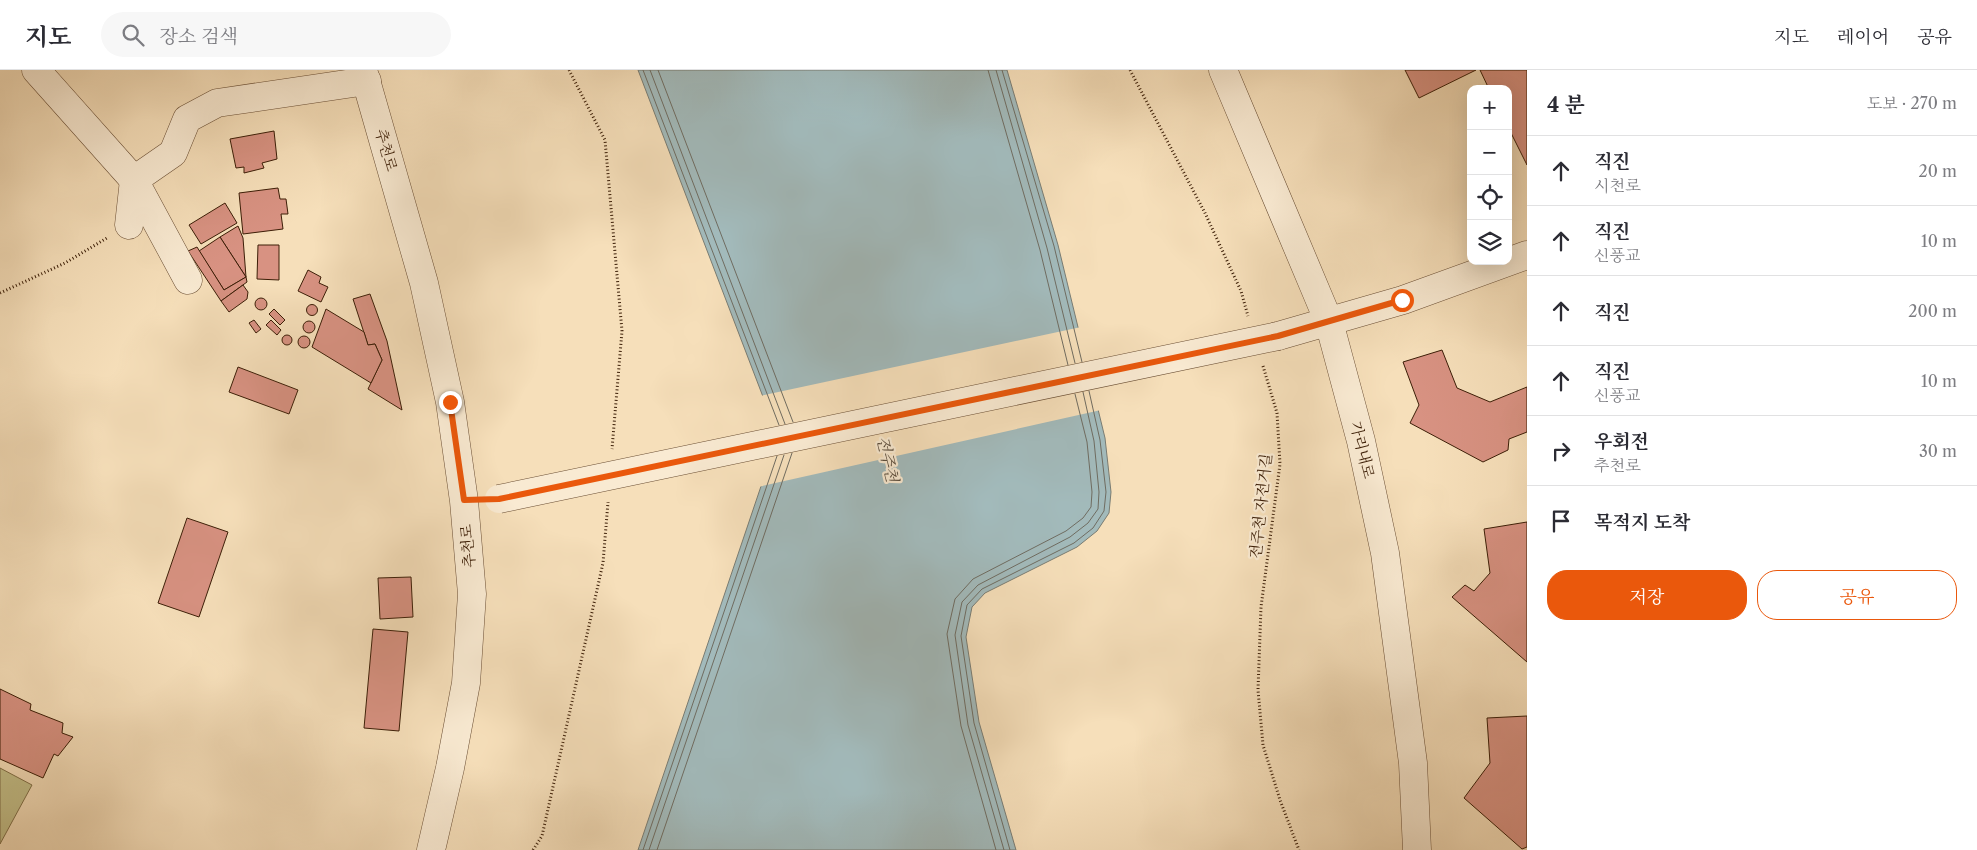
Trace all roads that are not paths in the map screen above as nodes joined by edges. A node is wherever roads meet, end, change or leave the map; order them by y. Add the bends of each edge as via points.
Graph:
1 (36, 70) edge
2 (1223, 70) edge
3 (365, 76) edge
4 (134, 180) junction
5 (129, 225) road end
6 (1527, 255) edge
7 (188, 280) dead end
8 (1329, 322) junction
9 (464, 500) junction
10 (431, 850) edge
11 (1416, 850) edge

1 - 4 street
2 - 8 street, 가리내로
3 - 4 street via 217,103 187,120 173,153
3 - 9 street, 추천로 via 424,283 450,402
4 - 5 street
4 - 7 street
6 - 8 street via 1402,300
8 - 9 street, bridge via 1278,336 499,499
8 - 11 street, 가리내로 via 1361,441 1386,553 1413,763
9 - 10 street, 추천로 via 472,594 466,683

